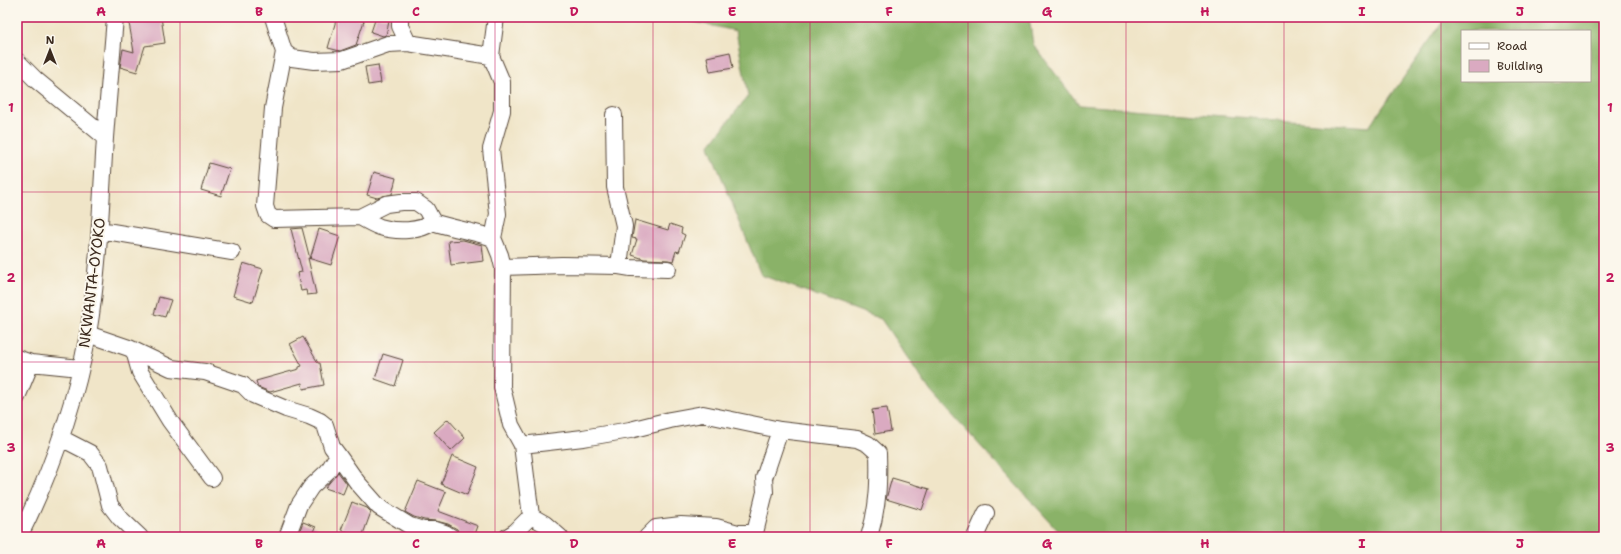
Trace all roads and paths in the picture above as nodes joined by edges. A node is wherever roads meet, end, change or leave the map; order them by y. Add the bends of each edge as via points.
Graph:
1 (115, 17) edge
2 (273, 17) edge
3 (400, 17) edge
4 (496, 17) edge
5 (408, 43) junction
6 (284, 52) junction
7 (491, 56) junction
8 (17, 61) edge
9 (614, 115) dead end
10 (105, 137) junction
11 (360, 217) junction
12 (433, 222) junction
13 (100, 230) junction
14 (493, 238) junction
15 (232, 252) dead end
16 (619, 266) junction
17 (503, 267) junction
18 (668, 269) dead end
19 (88, 334) junction
20 (134, 351) junction
21 (24, 360) edge
22 (80, 368) junction
23 (17, 397) edge
24 (780, 430) junction
25 (61, 438) junction
26 (522, 445) junction
27 (338, 456) junction
28 (212, 478) dead end
29 (986, 513) dead end
30 (531, 516) junction
31 (754, 535) edge
32 (19, 537) edge
33 (140, 537) edge
34 (287, 537) edge
35 (450, 537) edge
36 (507, 537) edge
37 (560, 537) edge
38 (647, 537) edge
39 (869, 537) edge
40 (975, 537) edge

1 - 10 street, NKWANTA-OYOKO
2 - 6 street
3 - 5 street via 400,26
4 - 7 street
5 - 6 street via 388,44 342,60 314,61 292,58
5 - 7 street
6 - 11 street via 273,108 265,206 268,214 274,220
7 - 14 street via 502,82 502,111 491,149 498,214
8 - 10 street
9 - 16 street via 615,186 624,226
10 - 13 street, NKWANTA-OYOKO
11 - 12 street via 380,227 399,231 427,227
11 - 12 street via 386,204 416,202 426,208
12 - 14 street
13 - 15 street
13 - 19 street, NKWANTA-OYOKO
14 - 17 street
16 - 17 street
16 - 18 street
17 - 26 street via 502,387 511,425
19 - 20 street
19 - 22 street, NKWANTA-OYOKO
20 - 27 street via 171,368 205,372 244,385 253,395 320,421 326,425 332,447
20 - 28 street via 140,372 170,421
21 - 22 street
21 - 23 street
22 - 25 street, NKWANTA-OYOKO
24 - 26 street via 703,414 614,433
24 - 31 street via 764,478 765,492
24 - 39 street via 857,439 878,453 879,484 875,516
25 - 32 street, NKWANTA-OYOKO via 34,507
25 - 33 street via 90,453 100,466 110,505
26 - 30 street
27 - 34 street via 303,499
27 - 35 street via 379,506 410,526 436,530
29 - 40 street
30 - 36 street
30 - 37 street
31 - 38 street via 716,527 681,526 656,528

